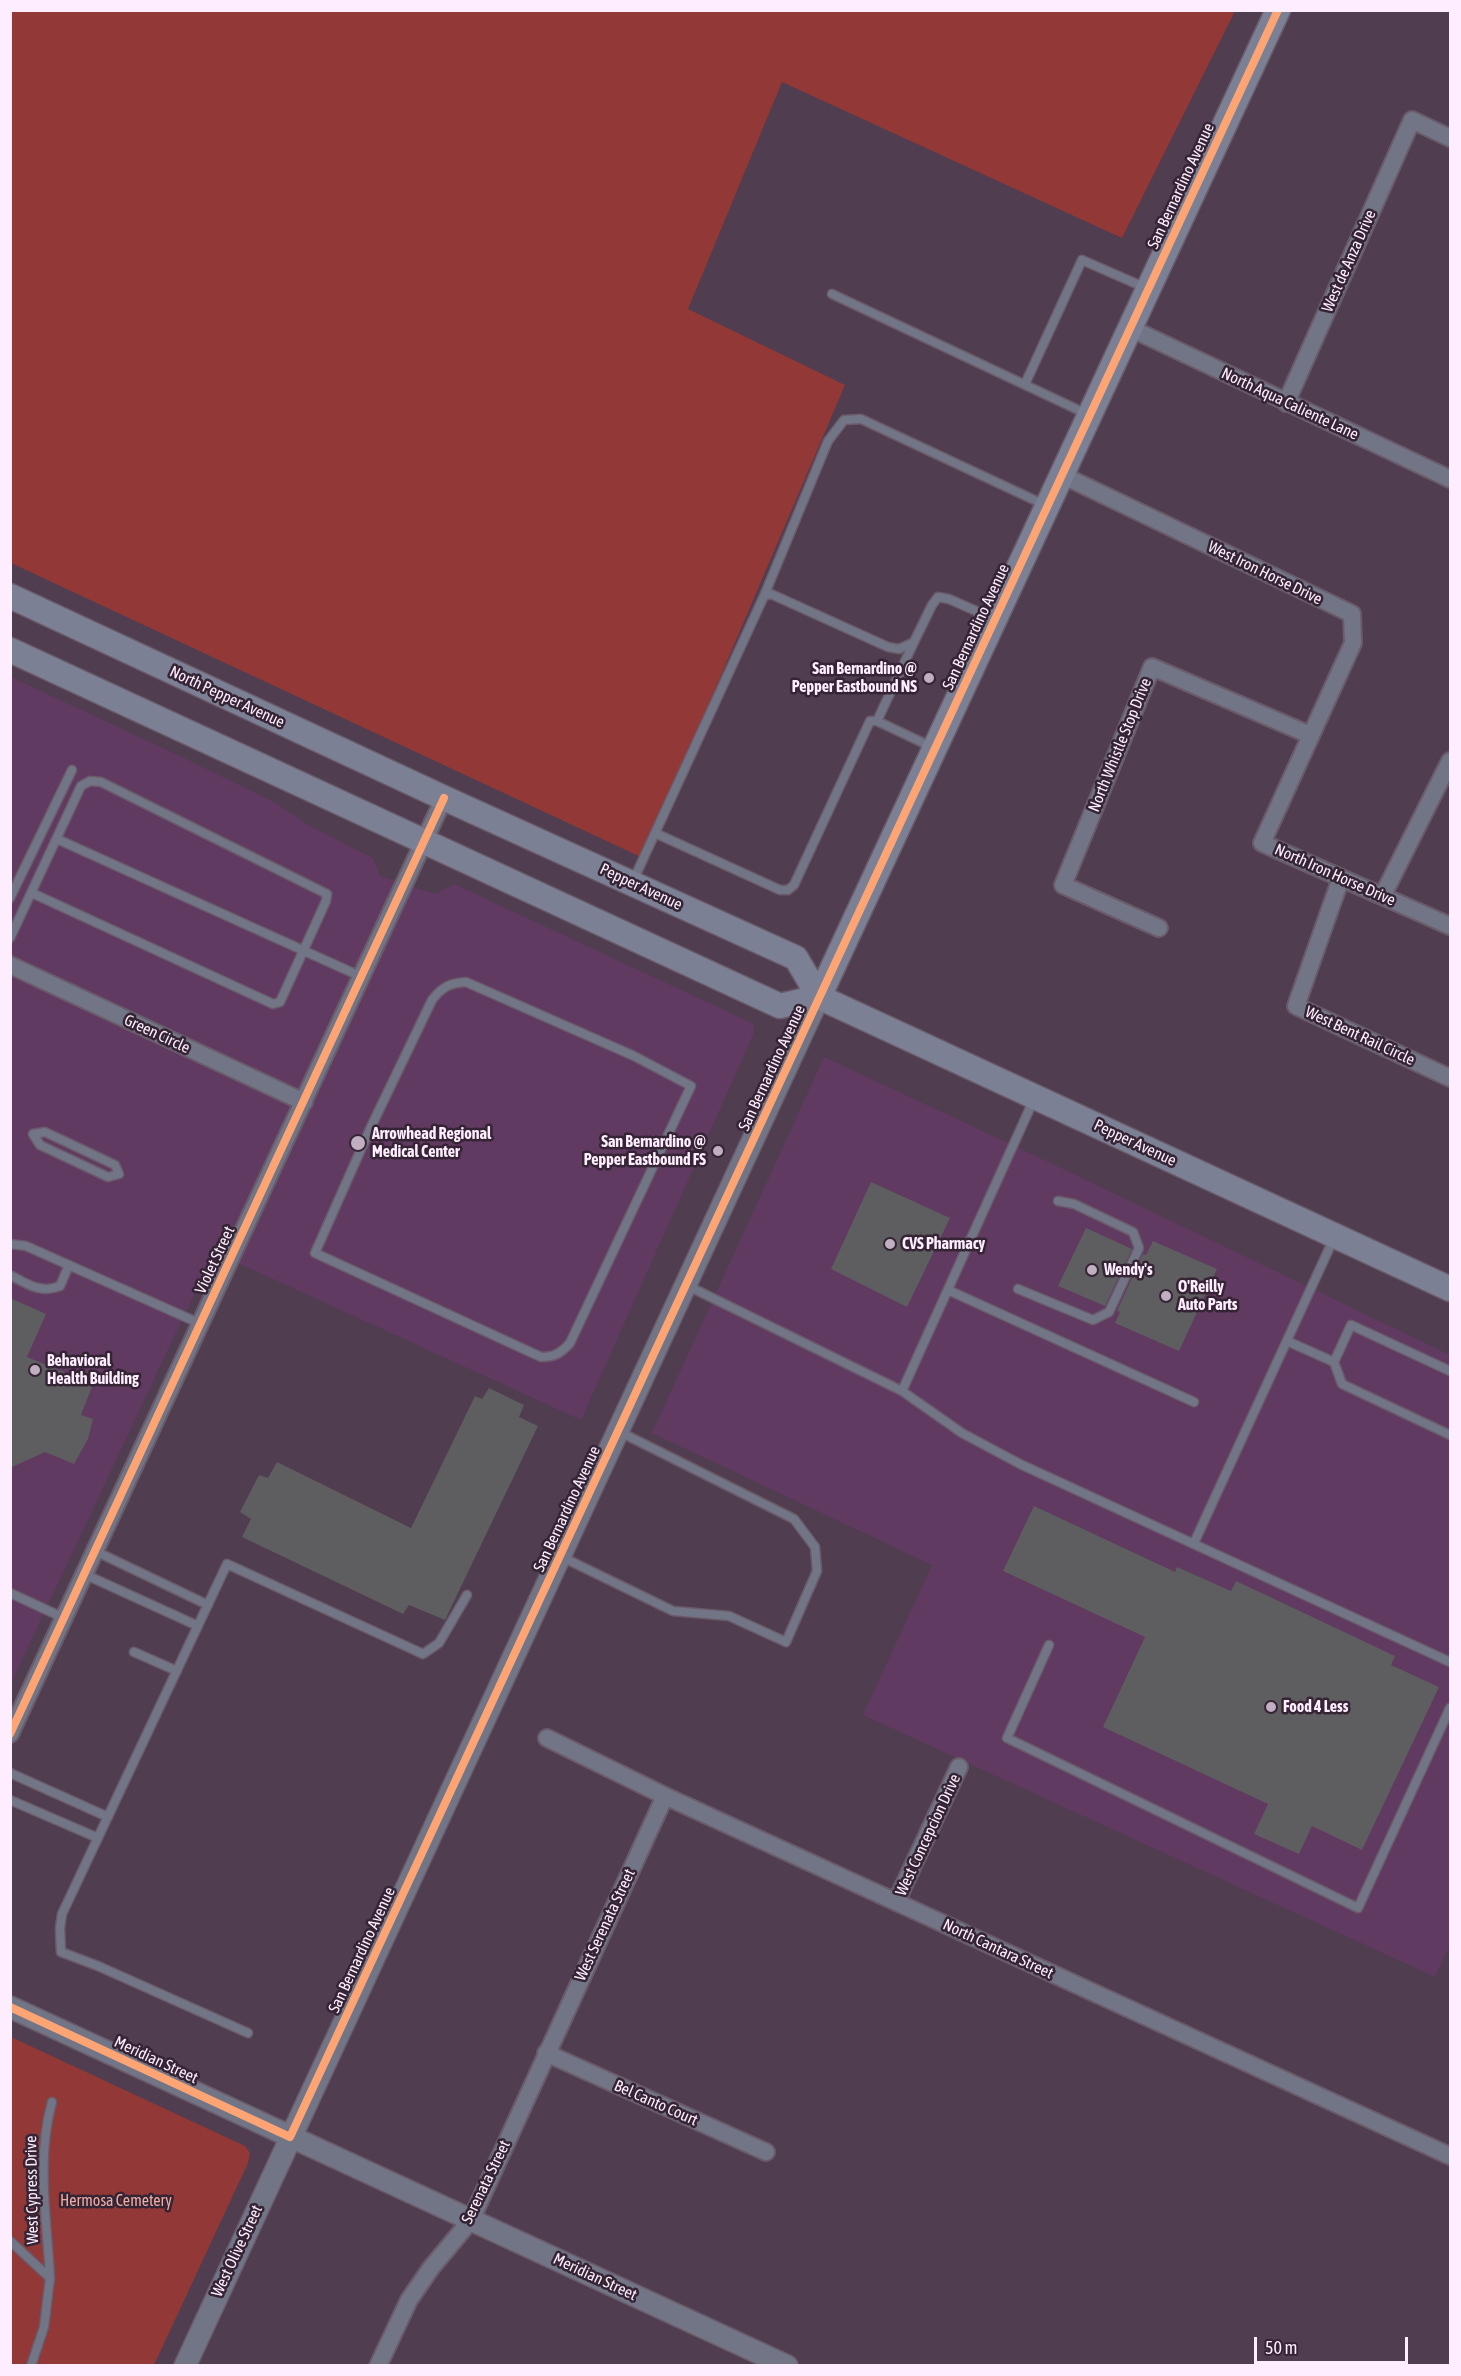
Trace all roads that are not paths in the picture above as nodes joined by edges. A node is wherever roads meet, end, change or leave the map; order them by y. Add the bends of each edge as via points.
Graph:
1 (1278, 10) edge
2 (1450, 138) edge
3 (1148, 289) junction
4 (832, 294) dead end
5 (1130, 328) junction
6 (1025, 384) junction
7 (1286, 403) junction
8 (1089, 415) junction
9 (1062, 475) junction
10 (1450, 479) edge
11 (1047, 506) junction
12 (10, 596) edge
13 (764, 596) junction
14 (995, 619) junction
15 (914, 642) junction
16 (10, 650) edge
17 (877, 721) junction
18 (1310, 735) junction
19 (935, 749) junction
20 (1450, 761) edge
21 (72, 770) dead end
22 (444, 798) junction
23 (655, 833) junction
24 (57, 839) junction
25 (424, 842) junction
26 (1341, 878) junction
27 (632, 883) junction
28 (32, 893) junction
29 (1383, 895) junction
30 (10, 898) edge
31 (1450, 926) edge
32 (1159, 928) dead end
33 (10, 938) edge
34 (303, 952) junction
35 (10, 965) edge
36 (362, 977) junction
37 (819, 997) junction
38 (1450, 1078) edge
39 (1035, 1097) junction
40 (304, 1102) junction
41 (119, 1174) joint
42 (1058, 1201) dead end
43 (635, 1207) joint
44 (1335, 1236) junction
45 (10, 1244) edge
46 (69, 1265) junction
47 (10, 1275) edge
48 (685, 1285) junction
49 (1018, 1288) dead end
50 (1450, 1289) edge
51 (948, 1290) junction
52 (201, 1324) junction
53 (1287, 1341) junction
54 (1334, 1362) junction
55 (1450, 1371) edge
56 (902, 1391) junction
57 (1194, 1402) dead end
58 (618, 1431) junction
59 (1450, 1435) edge
60 (1194, 1543) junction
61 (94, 1551) junction
62 (560, 1557) junction
63 (84, 1574) junction
64 (10, 1593) edge
65 (467, 1595) dead end
66 (208, 1605) junction
67 (64, 1618) junction
68 (198, 1626) junction
69 (1049, 1645) dead end
70 (134, 1652) dead end
71 (1450, 1662) edge
72 (177, 1671) junction
73 (1450, 1708) edge
74 (10, 1734) edge
75 (547, 1738) dead end
76 (959, 1767) dead end
77 (10, 1773) edge
78 (664, 1796) junction
79 (10, 1800) edge
80 (108, 1817) junction
81 (98, 1838) junction
82 (896, 1902) junction
83 (10, 2007) edge
84 (248, 2033) dead end
85 (546, 2054) junction
86 (52, 2102) dead end
87 (290, 2137) junction
88 (766, 2152) dead end
89 (1450, 2156) edge
90 (471, 2220) junction
91 (10, 2241) edge
92 (50, 2278) junction
93 (31, 2366) edge
94 (185, 2366) edge
95 (378, 2366) edge
96 (787, 2366) edge

1 - 3 main road, San Bernardino Avenue
2 - 7 street, West de Anza Drive via 1412,120
3 - 5 main road, San Bernardino Avenue
3 - 6 lane via 1082,260
4 - 6 lane
5 - 7 street, North Aqua Caliente Lane
5 - 8 main road, San Bernardino Avenue
6 - 8 lane
7 - 10 street, North Aqua Caliente Lane
8 - 9 main road, San Bernardino Avenue
9 - 11 main road, San Bernardino Avenue
9 - 18 street, West Iron Horse Drive via 1352,614 1353,643
11 - 13 lane via 861,419 844,420 828,441
11 - 14 main road, San Bernardino Avenue
12 - 22 main road, North Pepper Avenue
13 - 15 lane via 771,594 888,647 899,649
13 - 23 lane
14 - 15 lane via 938,597
14 - 19 main road, San Bernardino Avenue
15 - 17 lane
16 - 25 main road
17 - 19 lane
17 - 23 lane via 870,721 794,885 788,890 780,890
18 - 26 street, North Iron Horse Drive via 1262,843
18 - 32 street, North Whistle Stop Drive via 1152,667 1063,885
19 - 37 main road, San Bernardino Avenue
20 - 29 street
21 - 30 lane
22 - 25 street, Violet Street
22 - 27 main road, Pepper Avenue
23 - 27 lane
24 - 28 lane
24 - 34 lane
24 - 34 lane via 81,786 90,781 101,782 327,894
25 - 36 street, Violet Street
25 - 37 main road via 780,1006
26 - 29 street, North Iron Horse Drive
26 - 38 street, West Bent Rail Circle via 1296,1006
27 - 37 main road, Pepper Avenue via 796,958
28 - 33 lane
28 - 34 lane via 273,1004 280,1002
29 - 31 street, North Iron Horse Drive
34 - 36 lane
35 - 40 street, Green Circle
36 - 40 street, Violet Street
37 - 39 main road, Pepper Avenue
37 - 48 street, San Bernardino Avenue
39 - 44 main road, Pepper Avenue
39 - 51 lane
40 - 52 street, Violet Street
41 - 41 lane via 115,1165 45,1132 33,1134 40,1145 108,1177
42 - 49 lane via 1074,1204 1132,1232 1138,1248 1129,1269 1109,1312 1093,1320
43 - 43 lane via 691,1086 634,1056 466,982 452,983 432,1000 315,1253 541,1356 551,1357 570,1343
44 - 50 main road, Pepper Avenue
44 - 53 lane
45 - 46 lane via 26,1246
46 - 47 lane via 60,1287 48,1291
46 - 52 lane
48 - 56 lane
48 - 58 street, San Bernardino Avenue
51 - 56 lane
51 - 57 lane
52 - 61 street, Violet Street
53 - 54 lane
53 - 60 lane
54 - 55 lane via 1351,1325
54 - 59 lane via 1342,1384
56 - 60 lane via 962,1433 1020,1464
58 - 62 street, San Bernardino Avenue
58 - 62 lane via 794,1520 815,1547 817,1571 786,1642 729,1616 673,1611
60 - 71 lane
61 - 63 street, Violet Street
61 - 66 lane
62 - 87 street, San Bernardino Avenue
63 - 67 street, Violet Street
63 - 68 lane
64 - 67 lane
65 - 66 lane via 440,1643 423,1654 227,1564
66 - 68 lane
67 - 74 street, Violet Street
68 - 72 lane
69 - 73 lane via 1007,1738 1358,1908
70 - 72 lane
72 - 80 lane
75 - 78 street, North Cantara Street
76 - 82 street, West Concepcion Drive
77 - 80 lane
78 - 82 street, North Cantara Street
78 - 85 street, West Serenata Street
79 - 81 lane
80 - 81 lane
81 - 84 lane via 62,1914 62,1952
82 - 89 street, North Cantara Street
83 - 87 street, Meridian Street
85 - 88 street, Bel Canto Court
85 - 90 street, Serenata Street
86 - 92 lane, West Cypress Drive via 45,2126 43,2168
87 - 90 street, Meridian Street
87 - 94 street, West Olive Street
90 - 95 street, Serenata Street via 410,2300
90 - 96 street, Meridian Street
91 - 92 lane
92 - 93 lane, West Cypress Drive via 44,2327

